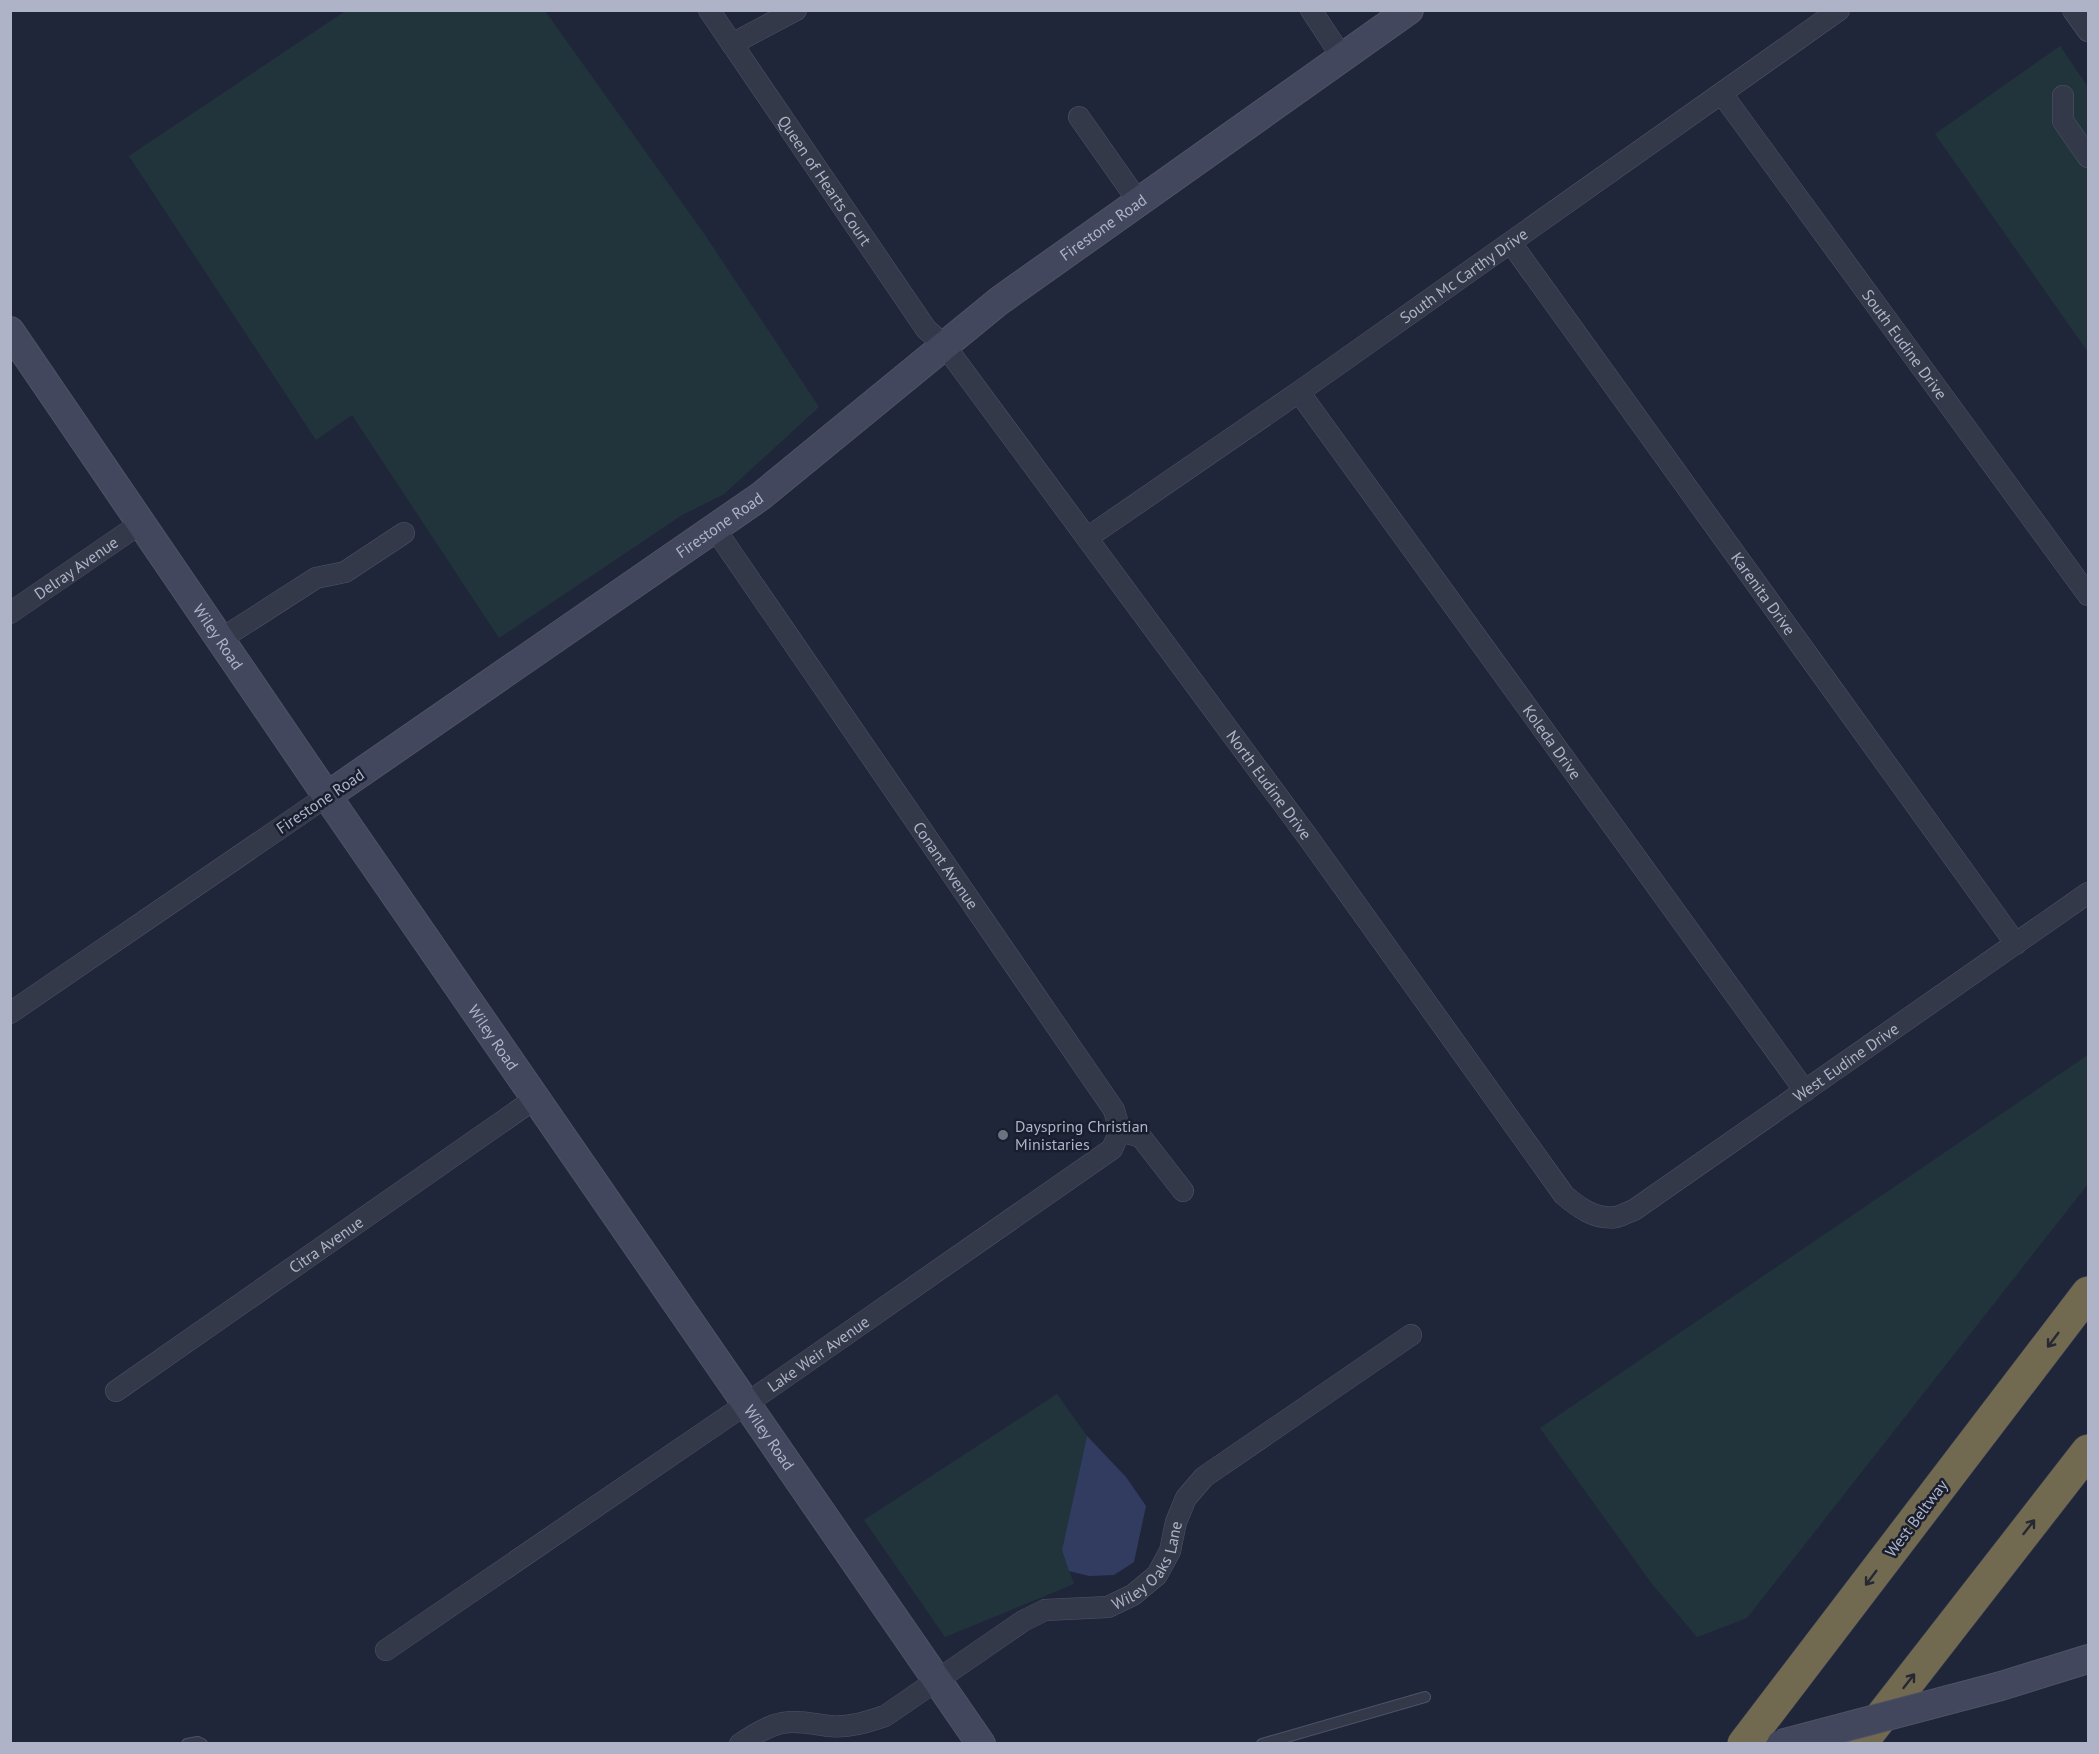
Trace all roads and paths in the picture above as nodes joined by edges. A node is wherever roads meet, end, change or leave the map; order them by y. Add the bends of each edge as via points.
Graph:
1 (709, 10) edge
2 (796, 10) edge
3 (1311, 10) edge
4 (1409, 10) edge
5 (1839, 10) edge
6 (2073, 10) edge
7 (2088, 31) edge
8 (732, 44) junction
9 (1342, 57) junction
10 (1722, 94) junction
11 (2063, 96) dead end
12 (1079, 117) dead end
13 (2088, 156) edge
14 (1138, 201) junction
15 (1511, 243) junction
16 (10, 331) edge
17 (945, 346) junction
18 (1299, 392) junction
19 (141, 523) junction
20 (715, 529) junction
21 (404, 532) dead end
22 (1087, 538) junction
23 (2088, 595) edge
24 (10, 613) edge
25 (221, 639) junction
26 (327, 796) junction
27 (2088, 893) edge
28 (2016, 944) junction
29 (10, 1013) edge
30 (1805, 1091) junction
31 (536, 1098) junction
32 (1120, 1131) junction
33 (1183, 1191) dead end
34 (1598, 1216) joint
35 (2088, 1293) edge
36 (1411, 1335) dead end
37 (116, 1391) dead end
38 (746, 1404) junction
39 (2088, 1451) edge
40 (386, 1650) dead end
41 (2088, 1659) edge
42 (938, 1680) junction
43 (1425, 1697) dead end
44 (187, 1743) edge
45 (202, 1743) edge
46 (740, 1743) edge
47 (981, 1743) edge
48 (1262, 1743) edge
49 (1744, 1743) edge
50 (1781, 1743) edge
51 (1860, 1743) edge

1 - 8 street, Queen of Hearts Court
2 - 8 street
3 - 9 street
4 - 9 street, Firestone Road
5 - 10 street, South Mc Carthy Drive
6 - 7 street
8 - 17 street, Queen of Hearts Court via 926,329
9 - 14 street, Firestone Road
10 - 15 street, South Mc Carthy Drive
10 - 23 street, South Eudine Drive
11 - 13 street via 2063,121
12 - 14 street
14 - 17 street, Firestone Road via 999,301
15 - 18 street, South Mc Carthy Drive
15 - 28 street, Karenita Drive
16 - 19 street, Wiley Road
17 - 20 street, Firestone Road
17 - 22 street, North Eudine Drive
18 - 22 street, South Mc Carthy Drive
18 - 30 street, Koleda Drive
19 - 24 street, Delray Avenue
19 - 25 street, Wiley Road
20 - 26 street, Firestone Road
20 - 32 street, Conant Avenue via 1114,1110
21 - 25 street via 345,572 316,578
22 - 34 street, North Eudine Drive via 1310,840 1564,1195 1580,1209
25 - 26 street, Wiley Road
26 - 29 street, Firestone Road
26 - 31 street, Wiley Road
27 - 28 street, West Eudine Drive
28 - 30 street, West Eudine Drive
30 - 34 street, West Eudine Drive via 1634,1210 1616,1217
31 - 37 street, Citra Avenue
31 - 38 street, Wiley Road
32 - 33 street via 1140,1137
32 - 38 street, Lake Weir Avenue via 1112,1149
35 -> 49 highway, West Beltway
36 - 42 street, Wiley Oaks Lane via 1204,1478 1186,1498 1170,1551 1157,1575 1133,1595 1108,1607 1045,1610
38 - 40 street, Lake Weir Avenue
38 - 42 street, Wiley Road
51 -> 39 highway
41 - 50 street, bridge via 2001,1686
42 - 46 street, Wiley Oaks Lane via 885,1716 862,1724 781,1723
42 - 47 street, Wiley Road
43 - 48 lane
44 - 45 lane

